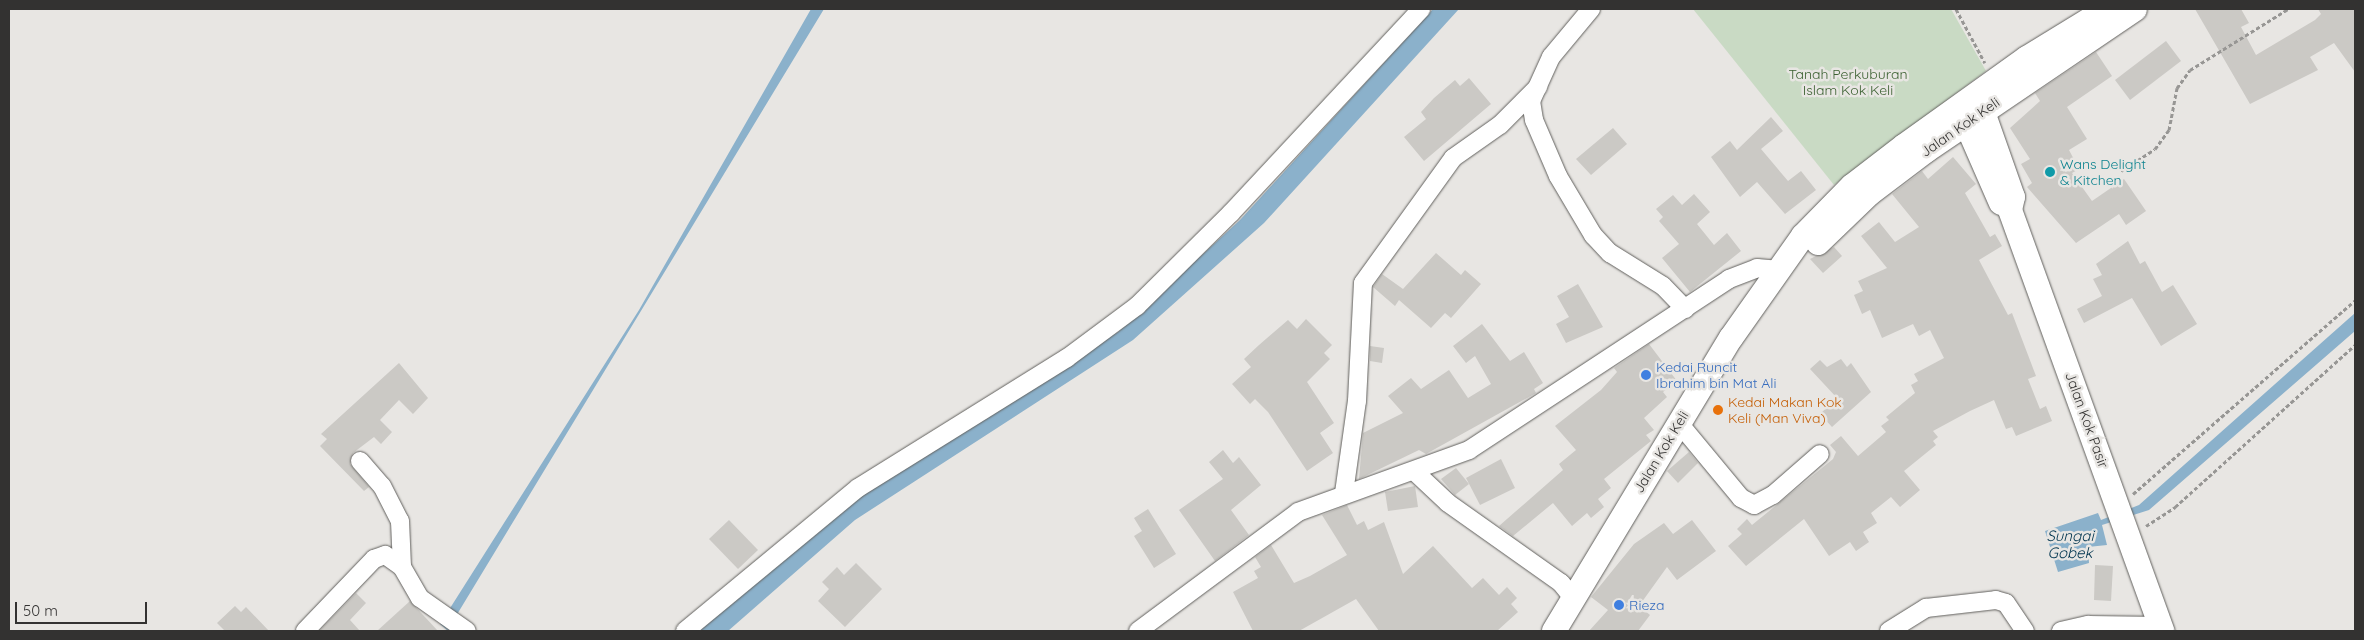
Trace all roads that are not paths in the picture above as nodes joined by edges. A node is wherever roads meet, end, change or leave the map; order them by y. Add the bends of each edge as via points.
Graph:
1 (1421, 9) edge
2 (1591, 9) edge
3 (2107, 9) edge
4 (2135, 9) edge
5 (2027, 58) junction
6 (2005, 84) junction
7 (1538, 86) junction
8 (1973, 116) junction
9 (1904, 146) junction
10 (1927, 150) junction
11 (1995, 167) junction
12 (1787, 262) junction
13 (1685, 309) junction
14 (1678, 422) junction
15 (1820, 454) dead end
16 (360, 461) dead end
17 (1415, 472) junction
18 (1344, 493) junction
19 (402, 567) junction
20 (1573, 598) junction
21 (455, 622) edge
22 (2161, 628) edge
23 (1141, 630) edge
24 (305, 631) edge
25 (685, 631) edge
26 (1554, 631) edge
27 (1889, 631) edge
28 (2025, 631) edge
29 (2061, 631) edge

1 - 25 street via 1231,213 1137,306 1067,358 858,488
2 - 7 street via 1551,57
3 - 5 street, Jalan Kok Keli
4 - 6 street, Jalan Kok Keli
5 - 6 street, Jalan Kok Keli
5 - 8 street via 2016,75
6 - 8 street, Jalan Kok Keli
6 - 9 street, Jalan Kok Keli
6 - 11 street
7 - 13 street via 1531,101 1534,120 1580,216 1610,253 1663,286
7 - 18 street via 1436,177 1363,283 1357,401
8 - 9 street via 1925,140
8 - 10 street, Jalan Kok Keli
8 - 11 street, Jalan Kok Pasir
9 - 12 street, Jalan Kok Keli via 1852,186 1803,236
10 - 11 street via 1960,148
10 - 12 street, Jalan Kok Keli via 1869,194 1814,247
11 - 22 street, Jalan Kok Pasir via 2013,197 2010,210
12 - 13 street via 1748,270
12 - 14 street, Jalan Kok Keli
13 - 17 street via 1515,423 1469,450
14 - 15 street via 1741,498 1754,505 1773,495
14 - 20 street, Jalan Kok Keli
16 - 19 street via 382,486 400,521
17 - 18 street
17 - 20 street via 1448,503 1562,583
18 - 23 street via 1282,522
19 - 21 street via 420,598
19 - 24 street via 390,556 378,556
20 - 26 street, Jalan Kok Keli
22 - 29 street via 2088,625
27 - 28 street via 1926,608 1996,600 2006,603

